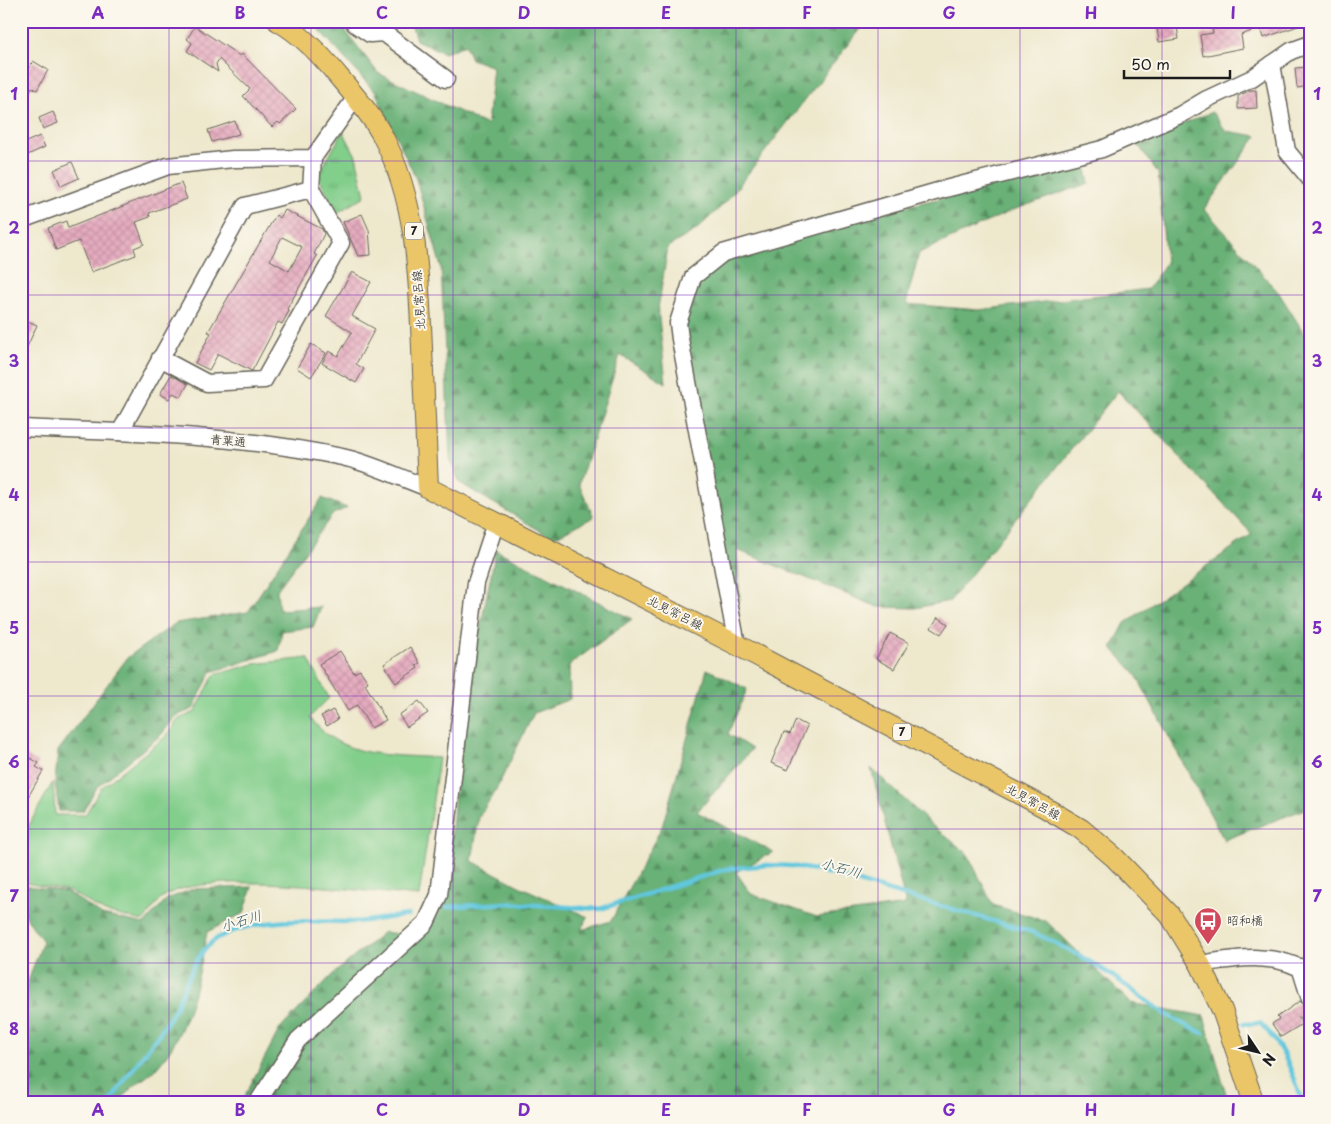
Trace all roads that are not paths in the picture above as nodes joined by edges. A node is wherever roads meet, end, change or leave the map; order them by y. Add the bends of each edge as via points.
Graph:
1 (355, 21) edge
2 (281, 22) edge
3 (384, 27) edge
4 (1310, 44) edge
5 (1272, 64) junction
6 (446, 79) dead end
7 (356, 96) junction
8 (313, 158) junction
9 (1310, 180) edge
10 (311, 189) junction
11 (21, 220) edge
12 (160, 358) junction
13 (21, 428) edge
14 (120, 432) junction
15 (428, 488) junction
16 (496, 522) junction
17 (737, 645) junction
18 (1200, 964) junction
19 (1305, 971) edge
20 (1310, 999) edge
21 (257, 1103) edge
22 (1254, 1103) edge

1 - 3 street via 370,34
2 - 7 main road, 北見常呂線 / 7 via 328,63
3 - 6 street
4 - 5 street via 1291,50
5 - 9 street via 1288,151
5 - 17 street via 1252,78 1180,115 1102,149 945,188 722,253 693,278 678,323
7 - 8 street
7 - 15 main road, 北見常呂線 / 7 via 382,134 396,168 414,230
8 - 10 street
8 - 11 street via 233,159 168,166
10 - 12 street via 245,206
10 - 12 street via 341,243 264,380 207,383
12 - 14 street
13 - 14 street, 青葉通
14 - 15 street, 青葉通 via 270,445 344,458
15 - 16 main road, 北見常呂線 / 7
16 - 17 main road, 北見常呂線 / 7
16 - 21 street via 476,583 439,895 426,924 298,1040
17 - 18 main road, 北見常呂線 / 7 via 1081,829 1114,857 1170,915
18 - 19 street via 1234,958 1264,958 1280,960
18 - 22 main road, 北見常呂線 / 7 via 1222,1010
19 - 20 street

